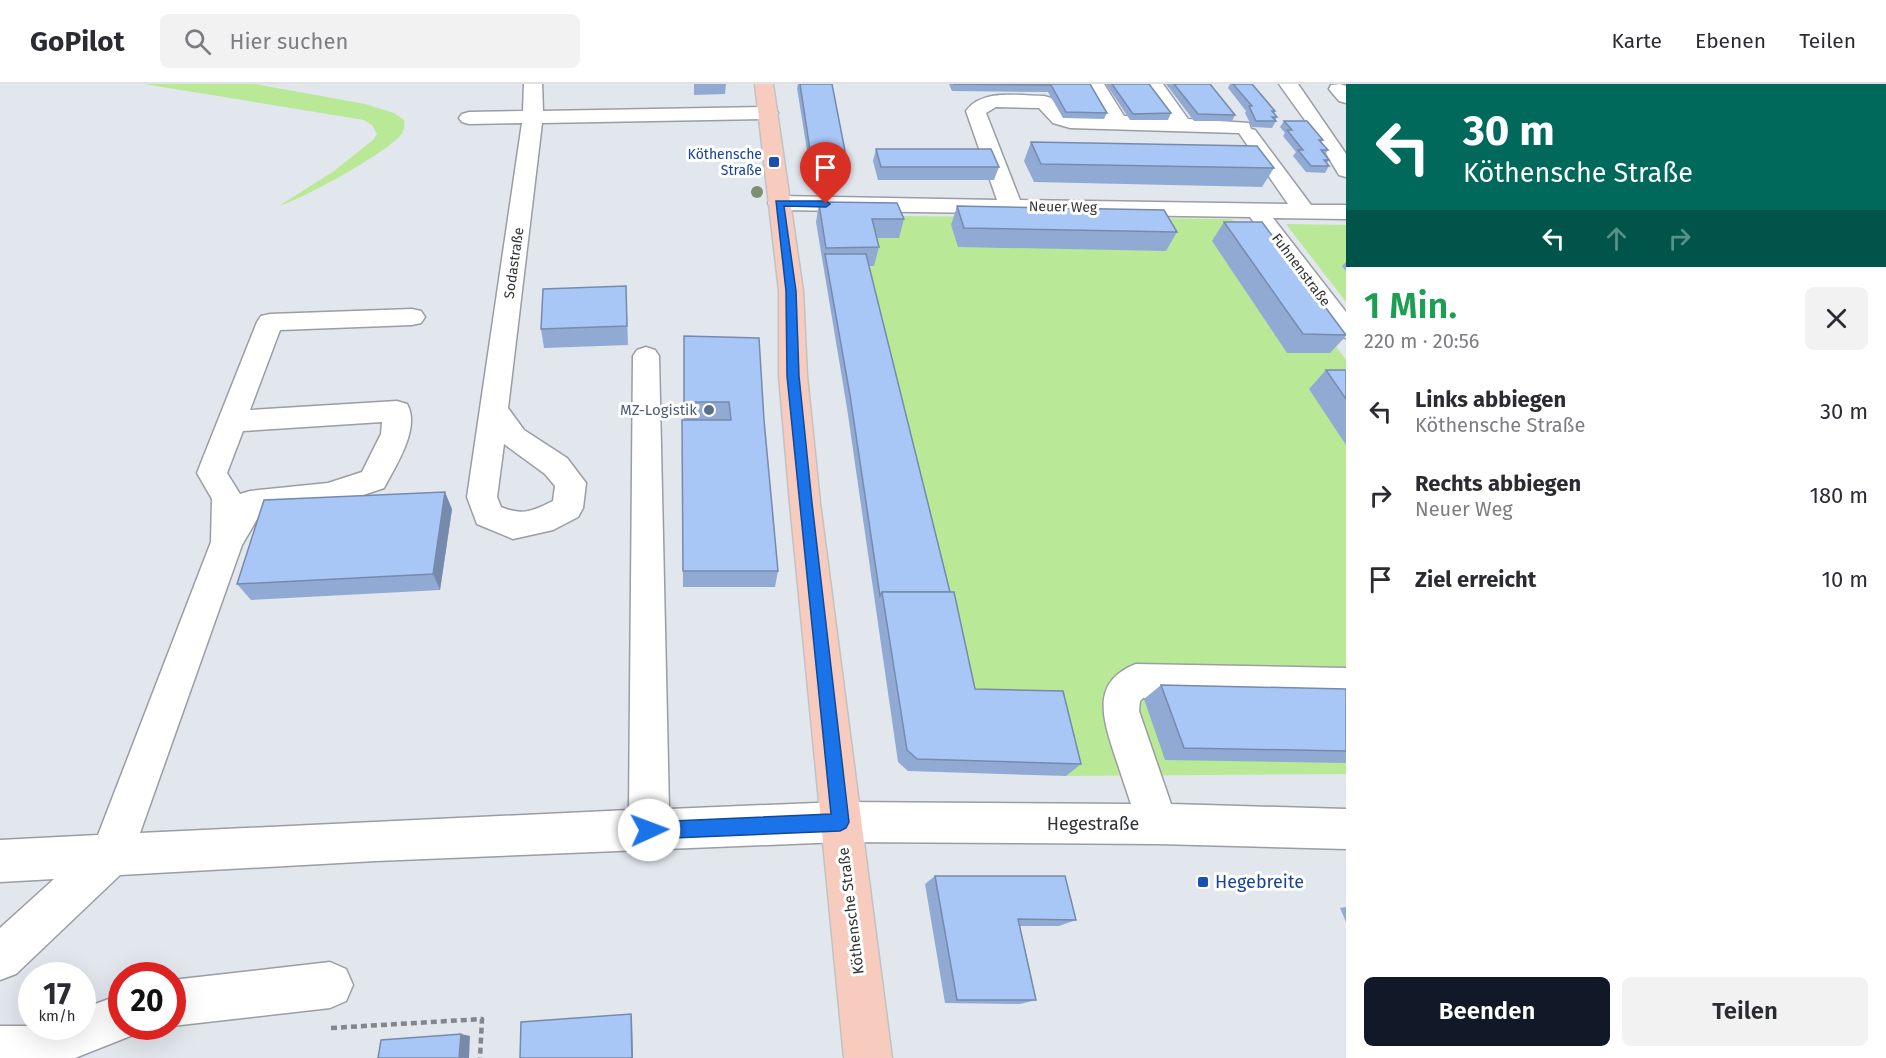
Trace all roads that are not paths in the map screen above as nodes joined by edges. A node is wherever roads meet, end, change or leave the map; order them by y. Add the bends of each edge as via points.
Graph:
1 (533, 84) edge
2 (764, 84) edge
3 (1154, 84) edge
4 (1288, 84) edge
5 (1097, 87) dead end
6 (1228, 108) edge
7 (768, 113) junction
8 (533, 117) junction
9 (469, 118) dead end
10 (1116, 122) junction
11 (1181, 123) junction
12 (1242, 127) junction
13 (1346, 171) edge
14 (779, 203) junction
15 (1011, 207) junction
16 (1256, 209) junction
17 (1346, 212) edge
18 (1306, 213) junction
19 (412, 317) dead end
20 (1342, 319) edge
21 (645, 356) dead end
22 (494, 410) dead end
23 (232, 420) junction
24 (227, 543) junction
25 (1346, 685) edge
26 (840, 822) junction
27 (1158, 824) junction
28 (1346, 829) edge
29 (649, 830) junction
30 (111, 855) junction
31 (0, 861) edge
32 (0, 958) edge
33 (330, 985) dead end
34 (186, 1001) edge
35 (108, 1022) edge
36 (0, 1050) edge
37 (868, 1058) edge

1 - 8 street, Sodastraße
2 - 7 main road, Köthensche Straße
3 - 11 street
4 - 13 street
5 - 10 street
6 - 12 street
7 - 8 street
7 - 14 main road, Köthensche Straße
8 - 9 street
8 - 22 street, Sodastraße
10 - 11 street
10 - 15 street via 1070,122 1060,119 1044,102 992,101 976,111
11 - 12 street
12 - 18 street
14 - 15 street, Neuer Weg
14 - 26 main road, Köthensche Straße via 791,291 793,376 805,503
15 - 16 street, Neuer Weg
16 - 18 street, Neuer Weg
16 - 20 street, Fuhnenstraße
17 - 18 street, Neuer Weg
19 - 23 street via 270,322
21 - 29 street
23 - 24 street via 212,473 227,499
23 - 24 street via 397,411 395,434 373,480 328,495 250,503
24 - 30 street
25 - 27 street via 1136,681 1120,699 1121,717
26 - 27 street, Hegestraße
26 - 29 street, Hegestraße
26 - 37 main road, Köthensche Straße
27 - 28 street, Hegestraße
29 - 30 street, Hegestraße
30 - 31 street, Hegestraße
30 - 32 street
33 - 34 street
35 - 36 street via 40,1048

